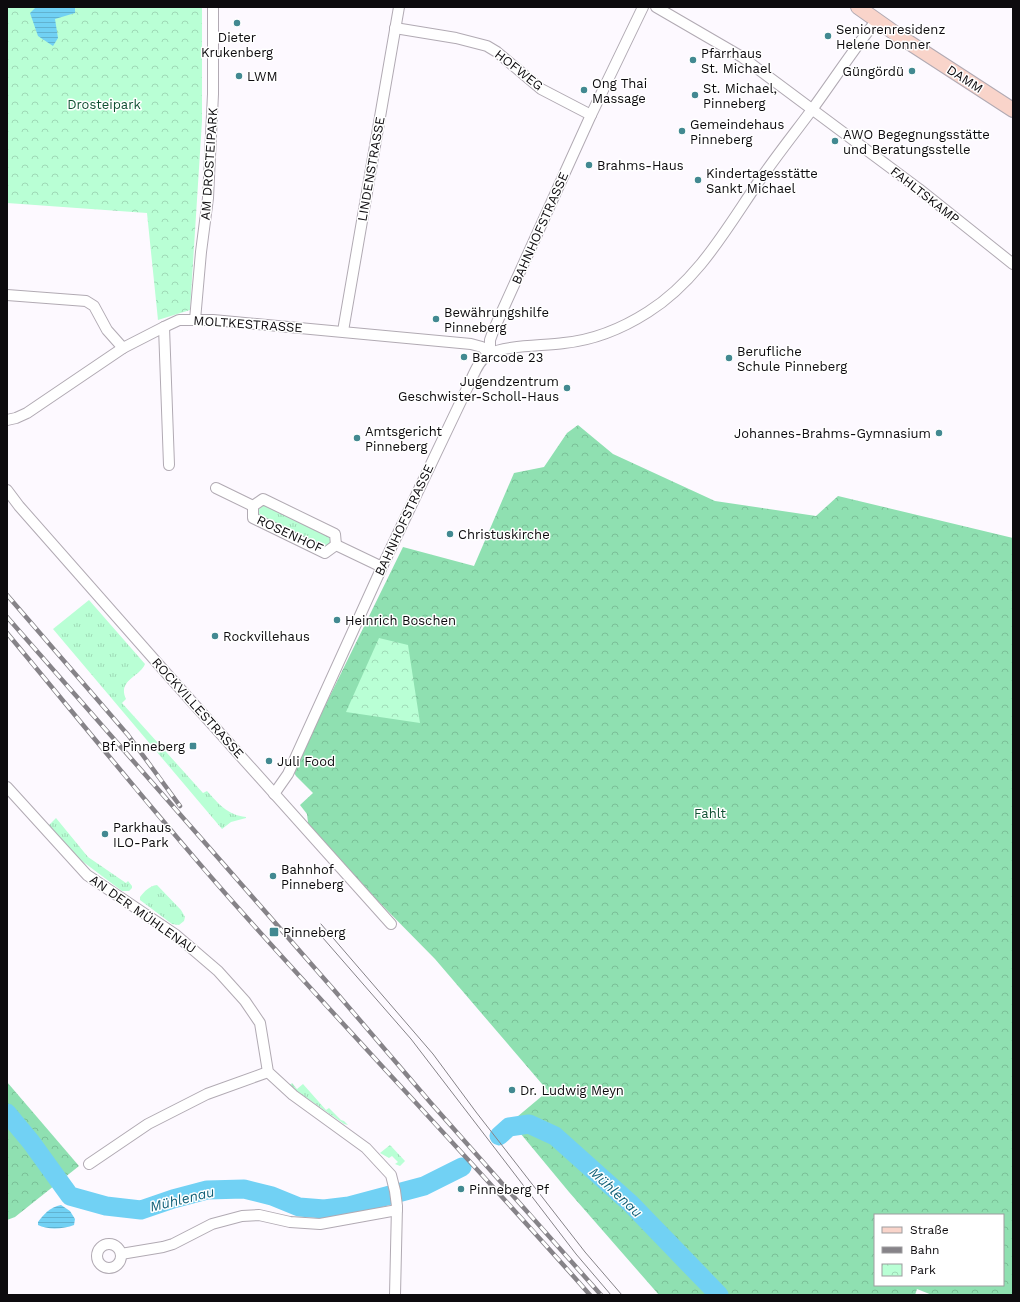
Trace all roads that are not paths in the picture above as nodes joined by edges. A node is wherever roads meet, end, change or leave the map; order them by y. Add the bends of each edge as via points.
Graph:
1 (213, 7) edge
2 (399, 7) edge
3 (643, 7) edge
4 (656, 7) edge
5 (858, 7) edge
6 (876, 21) junction
7 (396, 28) junction
8 (812, 110) junction
9 (1013, 110) edge
10 (591, 116) junction
11 (1013, 264) edge
12 (7, 295) edge
13 (195, 320) junction
14 (164, 327) junction
15 (343, 331) junction
16 (123, 348) junction
17 (490, 354) junction
18 (7, 420) edge
19 (169, 465) dead end
20 (216, 488) dead end
21 (7, 490) edge
22 (253, 506) junction
23 (336, 545) junction
24 (382, 567) junction
25 (7, 787) edge
26 (274, 794) junction
27 (391, 924) dead end
28 (268, 1072) junction
29 (89, 1164) dead end
30 (397, 1208) junction
31 (121, 1254) dead end
32 (395, 1295) edge

1 - 13 street, AM DROSTEIPARK via 213,94 208,198
2 - 7 street, LINDENSTRASSE
3 - 10 street, BAHNHOFSTRASSE
4 - 8 street, FAHLTSKAMP via 734,51
5 - 6 main road, DAMM
6 - 8 street
6 - 9 main road, DAMM
7 - 10 street, HOFWEG via 487,46 541,89
7 - 15 street, LINDENSTRASSE
8 - 11 street, FAHLTSKAMP via 919,189
8 - 17 street via 757,183 717,245 695,272 670,296 620,328 591,338 501,350
10 - 17 street, BAHNHOFSTRASSE via 494,329 490,340
12 - 16 street via 86,301 94,306 107,330
13 - 14 street, MOLTKESTRASSE via 179,320
13 - 15 street, MOLTKESTRASSE
14 - 16 street, MOLTKESTRASSE
14 - 19 street
15 - 17 street, MOLTKESTRASSE via 470,344 482,347
16 - 18 street, MOLTKESTRASSE via 28,413
17 - 24 street, BAHNHOFSTRASSE via 484,358 474,374
20 - 22 street, ROSENHOF
21 - 26 street, ROCKVILLESTRASSE
22 - 23 street, ROSENHOF via 263,500 270,503 335,534
22 - 23 street, ROSENHOF via 253,518 318,550 325,553
23 - 24 street, ROSENHOF
24 - 26 street, BAHNHOFSTRASSE via 288,774
25 - 28 street, AN DER MÜHLENAU via 87,875 176,935 218,971 245,1001 260,1023
26 - 27 street, ROCKVILLESTRASSE
28 - 29 street via 207,1094 148,1124
28 - 30 street via 293,1096 366,1148 391,1175
30 - 31 street via 320,1224 290,1222 258,1215 242,1216 212,1224 173,1244
30 - 32 street

